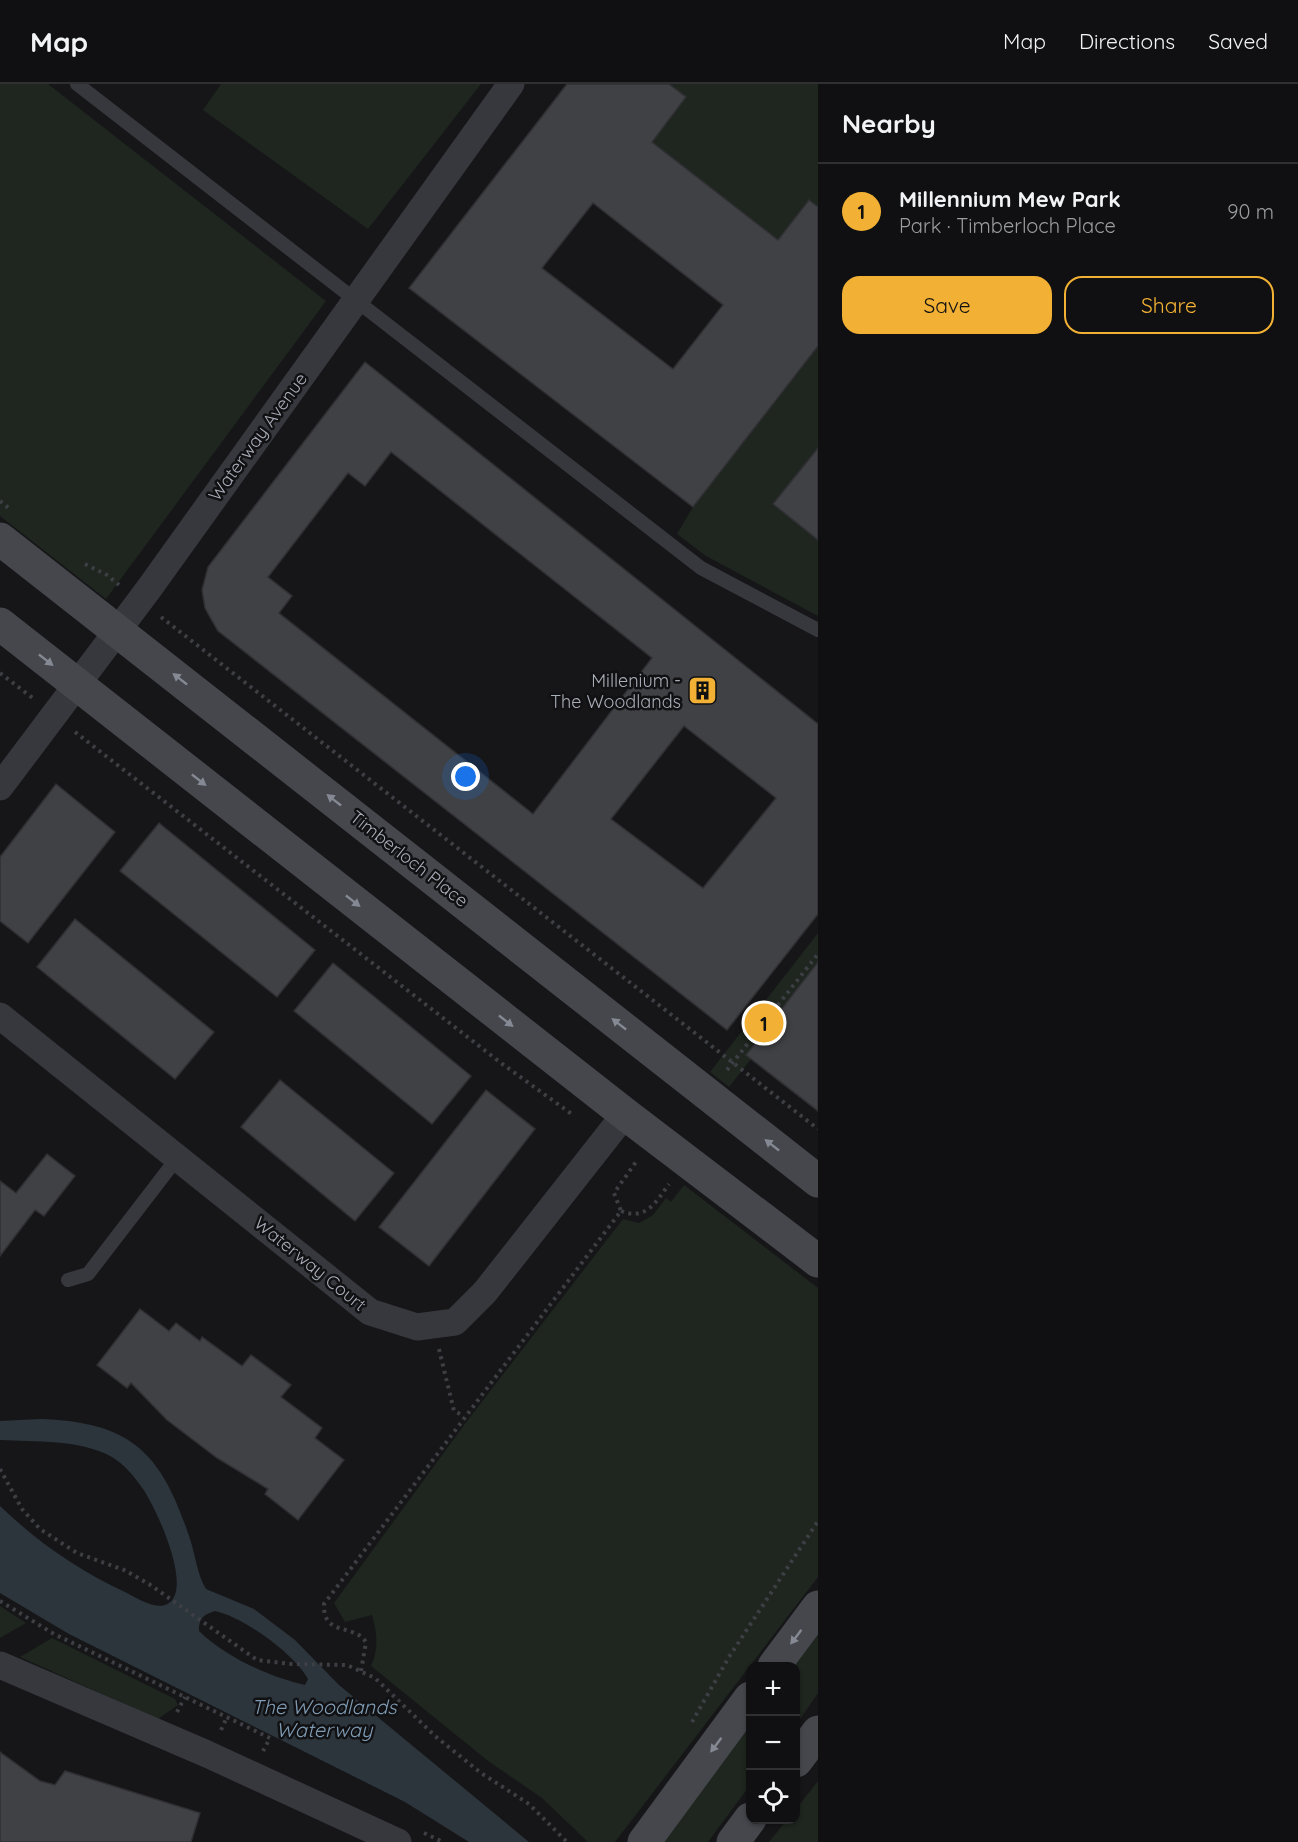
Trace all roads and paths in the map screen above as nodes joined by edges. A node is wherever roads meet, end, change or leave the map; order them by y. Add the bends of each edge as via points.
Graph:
1 (77, 84) edge
2 (511, 84) edge
3 (355, 302) junction
4 (0, 501) edge
5 (8, 526) edge
6 (76, 560) dead end
7 (138, 603) junction
8 (0, 624) edge
9 (118, 630) junction
10 (818, 630) edge
11 (0, 673) edge
12 (76, 684) junction
13 (53, 714) junction
14 (0, 787) edge
15 (818, 954) edge
16 (0, 1016) edge
17 (732, 1064) junction
18 (708, 1095) junction
19 (615, 1127) junction
20 (818, 1129) edge
21 (645, 1149) junction
22 (178, 1157) junction
23 (644, 1168) dead end
24 (660, 1180) dead end
25 (818, 1181) edge
26 (621, 1211) junction
27 (818, 1262) edge
28 (68, 1280) dead end
29 (433, 1325) junction
30 (464, 1416) junction
31 (0, 1469) edge
32 (818, 1521) edge
33 (0, 1601) edge
34 (818, 1607) edge
35 (777, 1662) edge
36 (0, 1665) edge
37 (361, 1671) junction
38 (746, 1703) edge
39 (227, 1717) junction
40 (688, 1729) dead end
41 (220, 1732) dead end
42 (818, 1732) edge
43 (262, 1752) dead end
44 (800, 1755) edge
45 (746, 1824) edge
46 (398, 1842) edge
47 (567, 1842) edge
48 (644, 1842) edge
49 (733, 1842) edge

1 - 3 lane
2 - 3 street, Waterway Avenue
3 - 7 street, Waterway Avenue
3 - 10 lane via 701,568
4 - 5 path
5 - 9 street, Timberloch Place
6 - 7 path via 107,575
7 - 9 street, Waterway Avenue
7 - 17 path via 168,622
8 -> 12 street
9 - 12 street, Waterway Avenue
18 -> 9 street, Timberloch Place
11 - 13 path
12 - 13 street, Waterway Avenue
12 -> 19 street
13 - 14 street, Waterway Avenue
13 - 19 path via 501,1063
15 - 17 path
16 - 22 street, Waterway Court
17 - 18 path
17 - 20 path
25 -> 18 street, Timberloch Place
19 - 21 street
19 - 21 path
19 - 29 street, Waterway Court via 485,1292 455,1322
21 - 23 path
21 - 26 path via 614,1193
21 - 27 street
22 - 28 lane via 88,1274
22 - 29 street, Waterway Court via 370,1312 417,1327
24 - 26 path via 667,1186 650,1210 632,1215
26 - 30 path
29 - 30 path via 454,1411
30 - 37 path via 324,1604 330,1624 362,1636 366,1642
31 - 37 path via 22,1509 40,1529 77,1553 124,1570 163,1593 257,1660 347,1665
32 - 40 path via 729,1657
33 - 39 path via 54,1634
34 -> 35 street
36 - 46 street
37 - 47 path via 375,1678 435,1736 481,1773 529,1804
38 -> 48 street
39 - 41 path
39 - 43 path via 270,1738
42 - 44 street
45 - 49 street

